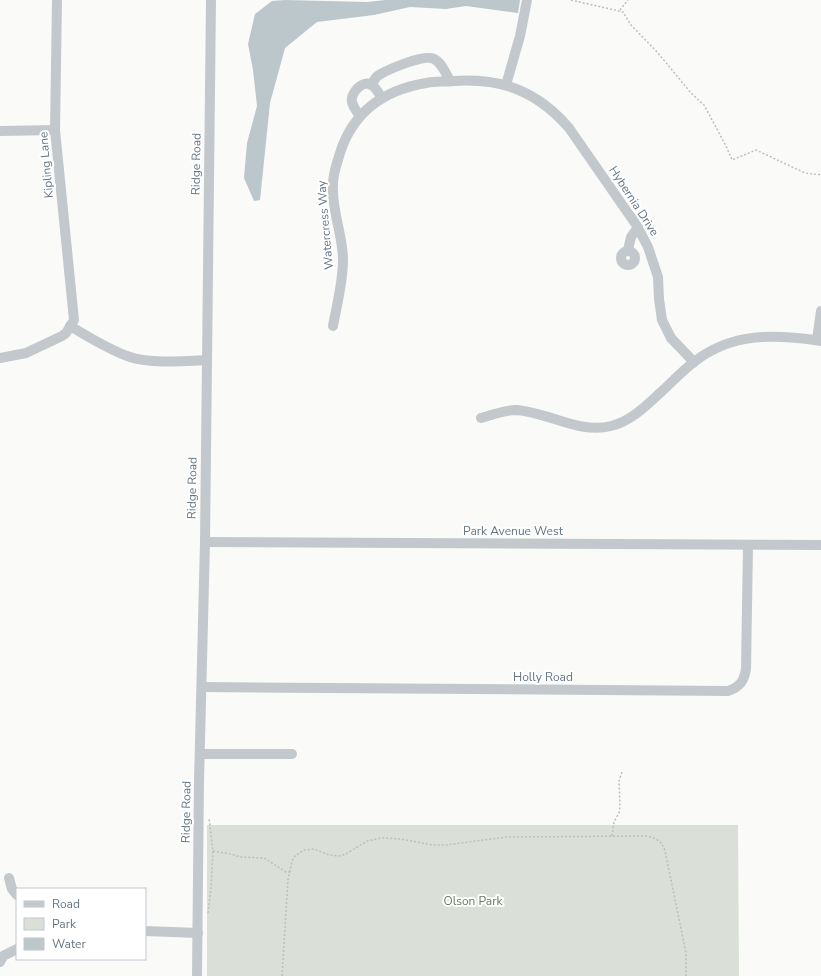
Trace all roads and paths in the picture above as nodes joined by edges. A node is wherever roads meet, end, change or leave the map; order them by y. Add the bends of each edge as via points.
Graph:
1 (57, 0) edge
2 (211, 0) edge
3 (527, 0) edge
4 (571, 0) edge
5 (628, 0) edge
6 (620, 10) junction
7 (450, 81) junction
8 (371, 84) junction
9 (506, 85) junction
10 (382, 98) junction
11 (360, 116) junction
12 (55, 130) junction
13 (0, 131) edge
14 (821, 175) edge
15 (638, 227) junction
16 (628, 250) dead end
17 (821, 312) edge
18 (70, 326) junction
19 (333, 326) dead end
20 (819, 340) edge
21 (0, 358) edge
22 (206, 360) junction
23 (693, 363) junction
24 (481, 418) dead end
25 (205, 542) junction
26 (748, 545) junction
27 (821, 545) edge
28 (202, 687) junction
29 (201, 754) junction
30 (292, 754) dead end
31 (622, 772) dead end
32 (209, 816) dead end
33 (612, 836) junction
34 (212, 851) junction
35 (290, 872) junction
36 (9, 878) dead end
37 (16, 893) edge
38 (208, 914) dead end
39 (146, 931) edge
40 (198, 933) junction
41 (16, 950) edge
42 (1, 958) edge
43 (197, 976) edge
44 (282, 976) edge
45 (686, 976) edge

1 - 12 street, Kipling Lane
2 - 22 street, Ridge Road
3 - 9 street via 525,17
4 - 6 path
5 - 6 path
6 - 14 path via 679,80 704,105 732,160 756,150 805,173
7 - 8 street via 438,62 424,57 377,76
7 - 9 street, Watercress Way via 469,80
7 - 10 street, Watercress Way via 426,83 402,89
8 - 10 street
8 - 11 street via 358,88 352,96 352,102
9 - 15 street, Hybernia Drive via 534,97 558,116
10 - 11 street, Watercress Way
11 - 19 street, Watercress Way via 345,137 334,171 334,204 343,260
12 - 13 street
12 - 18 street, Kipling Lane via 74,320
15 - 16 street via 631,237
15 - 23 street, Hybernia Drive via 658,275 662,320 671,338
17 - 20 street
18 - 21 street via 62,336 26,353
18 - 22 street via 131,358 160,361
20 - 23 street via 767,336 739,340 723,345
22 - 25 street, Ridge Road
23 - 24 street via 628,420 610,426 587,428 536,413 516,410
25 - 26 street, Park Avenue West
25 - 28 street, Ridge Road
26 - 27 street, Park Avenue West
26 - 28 street, Holly Road via 746,669 743,682 728,691
28 - 29 street, Ridge Road
29 - 30 street
29 - 40 street, Ridge Road
31 - 33 path via 619,781 620,807
32 - 34 path
33 - 35 path via 506,837 446,845 382,838 367,841 339,856 328,855 314,849 304,850 295,856
33 - 45 path via 646,836 657,839 664,846 686,953
34 - 35 path via 240,857 264,858
34 - 38 path
35 - 44 path
36 - 37 street
39 - 40 street
40 - 43 street, Ridge Road
41 - 42 street

